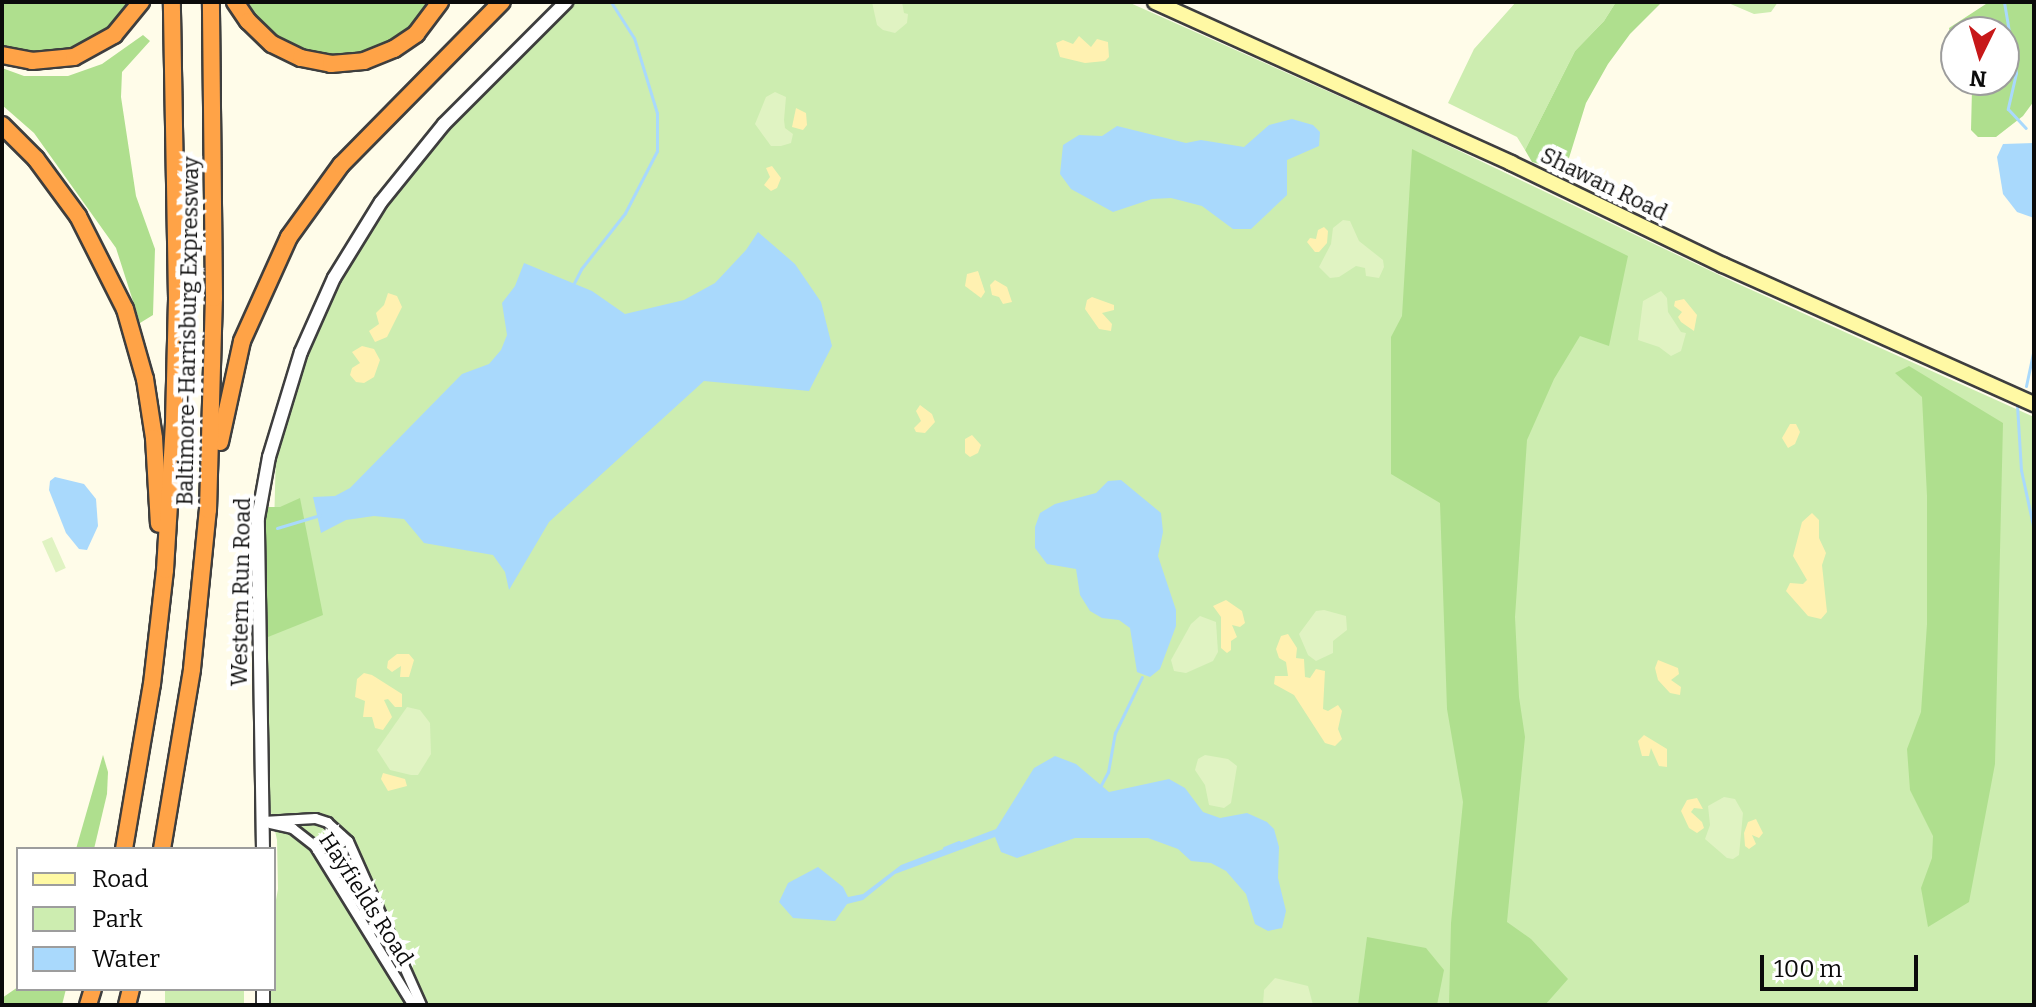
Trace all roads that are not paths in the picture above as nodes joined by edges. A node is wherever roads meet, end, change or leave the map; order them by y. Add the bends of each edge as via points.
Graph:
1 (141, 2) edge
2 (162, 2) edge
3 (172, 2) edge
4 (211, 2) edge
5 (235, 2) edge
6 (440, 2) edge
7 (502, 2) edge
8 (566, 2) edge
9 (1155, 2) edge
10 (2, 55) edge
11 (2, 125) edge
12 (175, 184) junction
13 (2034, 404) edge
14 (208, 510) junction
15 (165, 570) junction
16 (263, 821) junction
17 (124, 847) edge
18 (162, 847) edge
19 (263, 847) edge
20 (413, 1005) edge
21 (421, 1005) edge

1 - 10 highway via 114,35 74,57 32,61
2 - 12 highway
3 - 12 highway, Baltimore-Harrisburg Expressway
4 - 14 highway, Baltimore-Harrisburg Expressway via 214,362
5 - 6 highway via 272,44 331,64 364,61 394,49 416,34
7 - 14 highway via 341,165 289,237 242,341
8 - 16 street, Western Run Road via 407,167 349,253 301,352 269,457 258,518
9 - 13 main road, Shawan Road
11 - 15 highway via 36,159 78,216 125,309 145,379 157,475 157,562
12 - 15 highway, Baltimore-Harrisburg Expressway via 176,376
14 - 18 highway, Baltimore-Harrisburg Expressway via 192,669
15 - 17 highway, Baltimore-Harrisburg Expressway
16 - 19 street, Western Run Road
16 - 20 street, Hayfields Road via 292,828 314,845
16 - 21 street, Hayfields Road via 315,818 348,841

